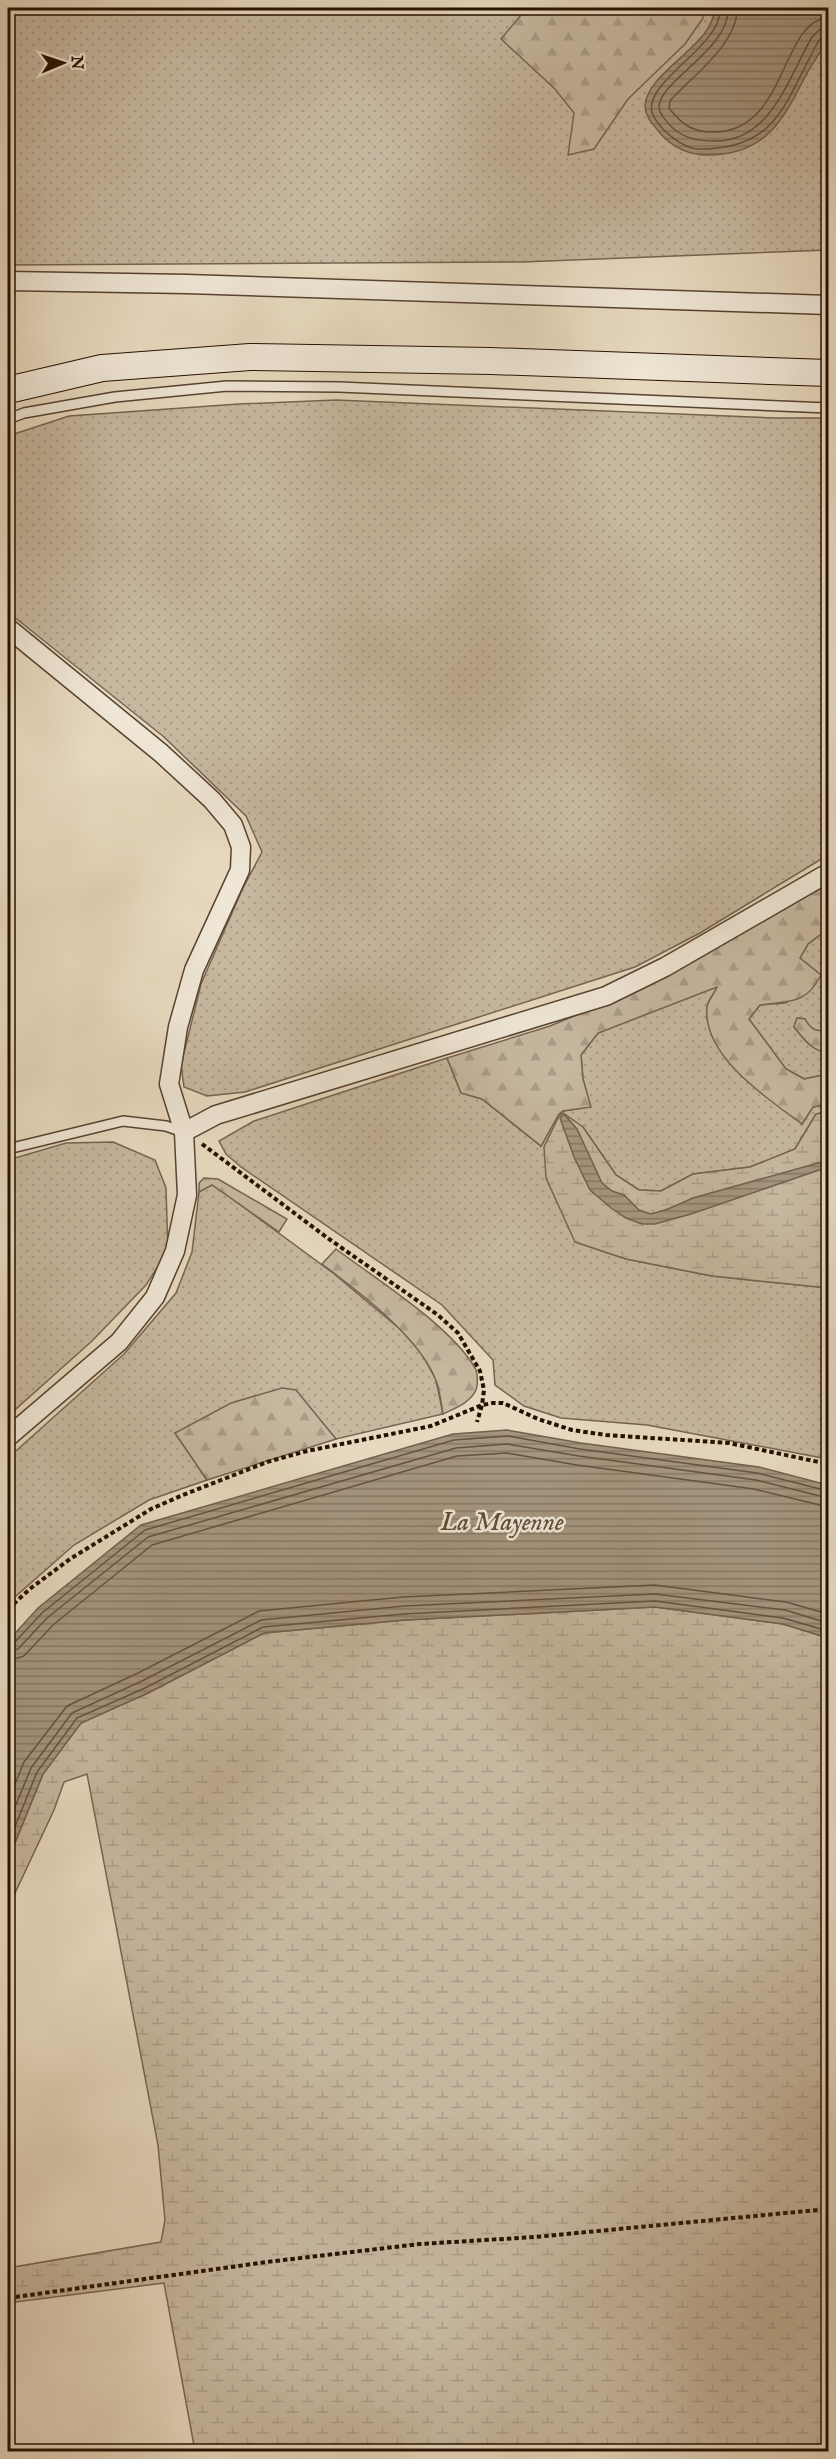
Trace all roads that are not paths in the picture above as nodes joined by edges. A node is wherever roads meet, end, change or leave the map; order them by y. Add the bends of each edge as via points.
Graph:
1 (8, 281) edge
2 (828, 305) edge
3 (828, 373) edge
4 (8, 390) edge
5 (828, 408) edge
6 (8, 419) edge
7 (8, 627) edge
8 (828, 873) edge
9 (184, 1132) junction
10 (8, 1149) edge
11 (8, 1437) edge

1 - 2 street
3 - 4 main road via 503,361 250,357 102,368
5 - 6 lane via 339,387 227,386 115,397
7 - 9 street via 212,800 232,825 241,847 240,870 194,970 178,1027 169,1084
8 - 9 street via 665,967 606,996 216,1115
9 - 10 lane via 123,1121
9 - 11 street via 187,1195 176,1251 155,1297 119,1342

